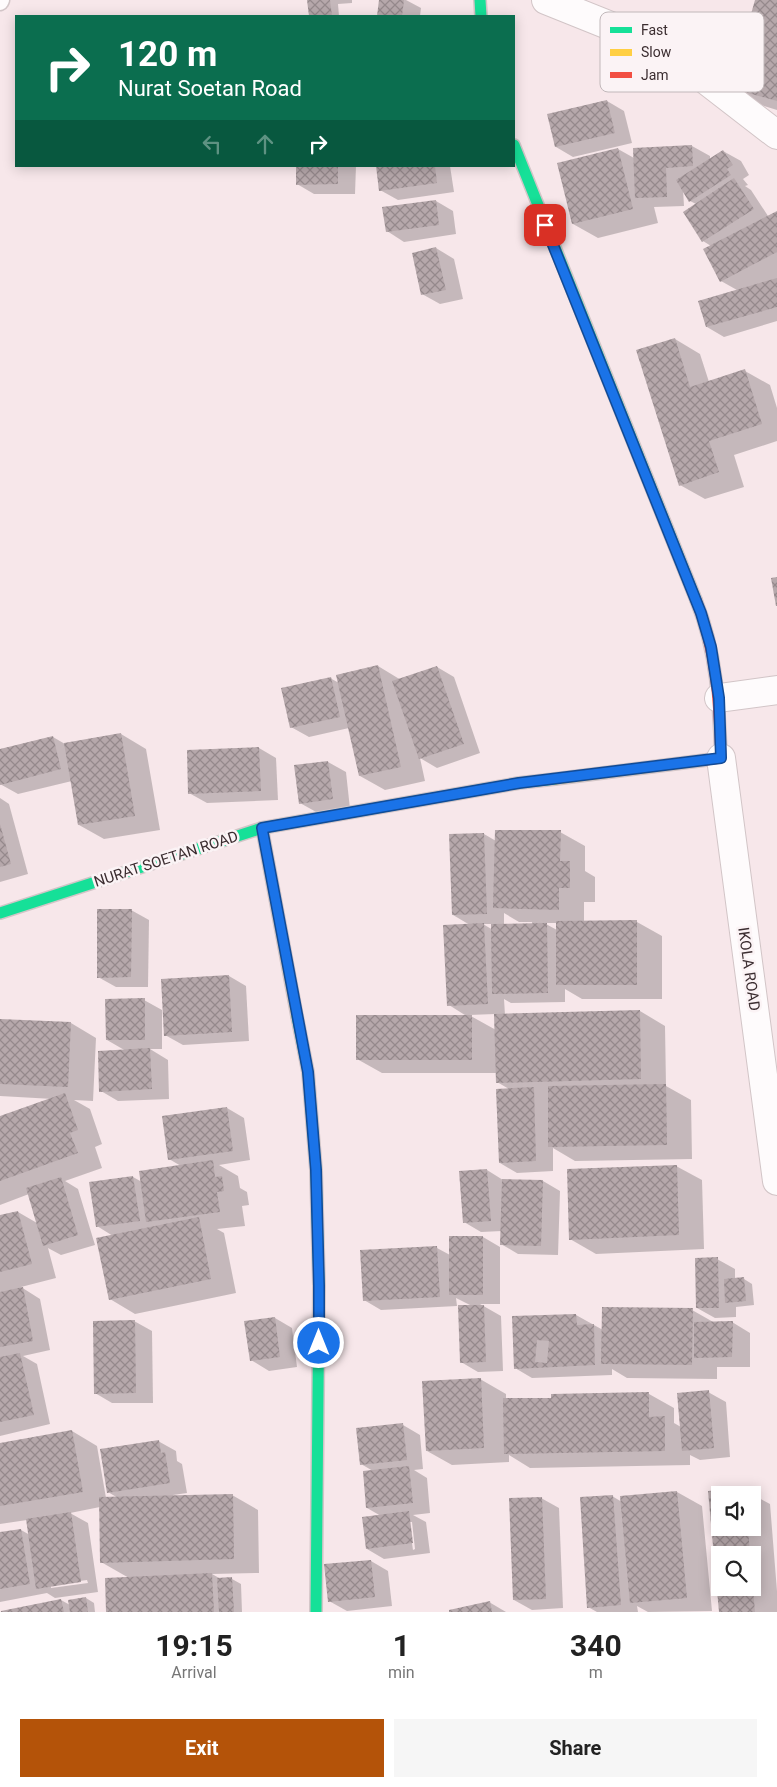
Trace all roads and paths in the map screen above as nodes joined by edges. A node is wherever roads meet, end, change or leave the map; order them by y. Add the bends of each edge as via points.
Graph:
1 (480, 0) edge
2 (546, 0) edge
3 (481, 15) edge
4 (600, 22) edge
5 (721, 92) edge
6 (777, 135) edge
7 (515, 148) edge
8 (777, 690) edge
9 (719, 698) junction
10 (721, 758) junction
11 (262, 828) junction
12 (0, 913) edge
13 (777, 1181) edge
14 (316, 1612) edge

1 - 3 street
2 - 4 street
5 - 6 street
7 - 9 street via 701,613 711,647
8 - 9 street
9 - 10 street
10 - 11 street, NURAT SOETAN ROAD via 519,783
10 - 13 street, IKOLA ROAD
11 - 12 street, NURAT SOETAN ROAD
11 - 14 street via 308,1072 316,1170 319,1286

